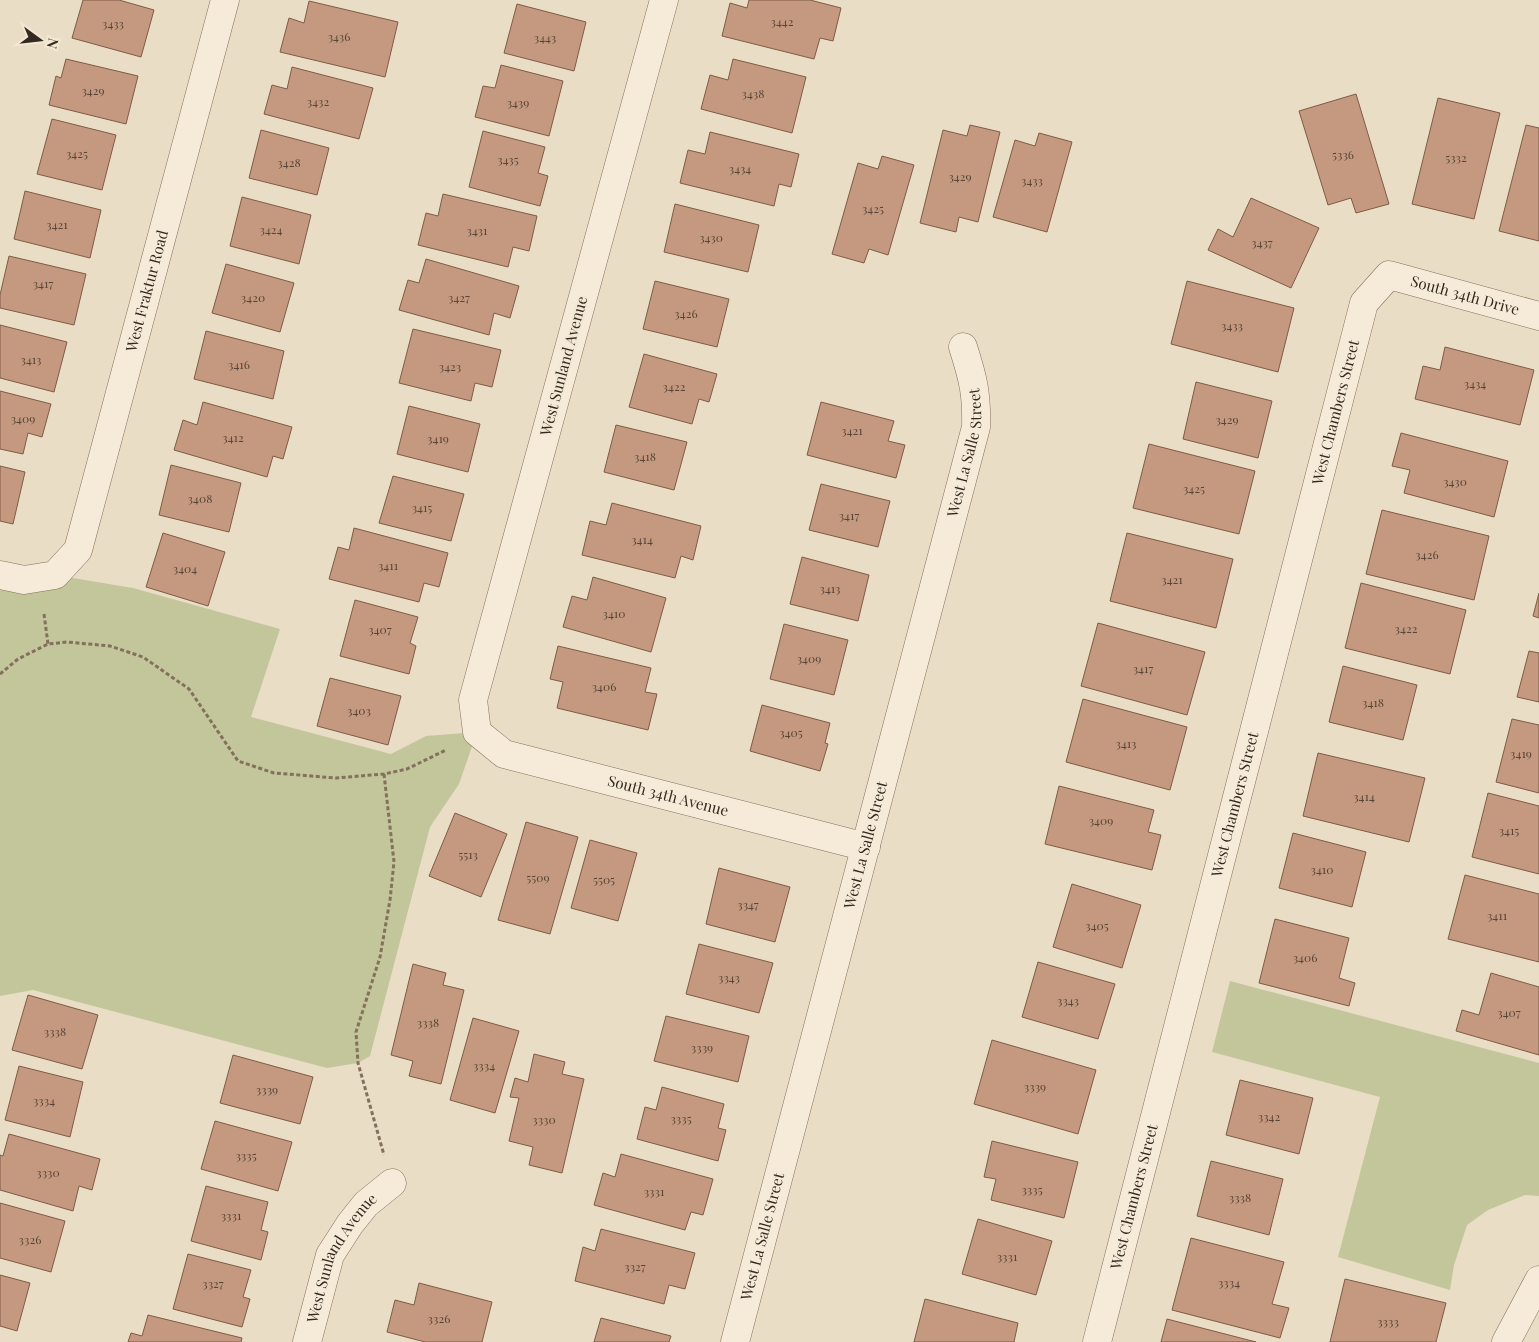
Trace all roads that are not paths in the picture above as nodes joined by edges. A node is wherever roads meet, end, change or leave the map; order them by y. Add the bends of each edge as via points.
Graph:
1 (225, 0) edge
2 (664, 0) edge
3 (1389, 276) joint
4 (1539, 316) edge
5 (963, 347) dead end
6 (0, 574) edge
7 (477, 732) joint
8 (866, 847) junction
9 (392, 1183) road end
10 (1539, 1280) edge
11 (307, 1342) edge
12 (735, 1342) edge
13 (1097, 1342) edge
14 (1506, 1342) edge

1 - 6 street, West Fraktur Road via 78,550 55,575 24,580
2 - 7 street, West Sunland Avenue via 472,700
3 - 4 street, South 34th Drive
3 - 13 street, West Chambers Street via 1364,303
5 - 8 street, West La Salle Street via 977,400 976,427
7 - 8 street, South 34th Avenue via 504,754
8 - 12 street, West La Salle Street
9 - 11 street, West Sunland Avenue via 366,1204 330,1255
10 - 14 street

